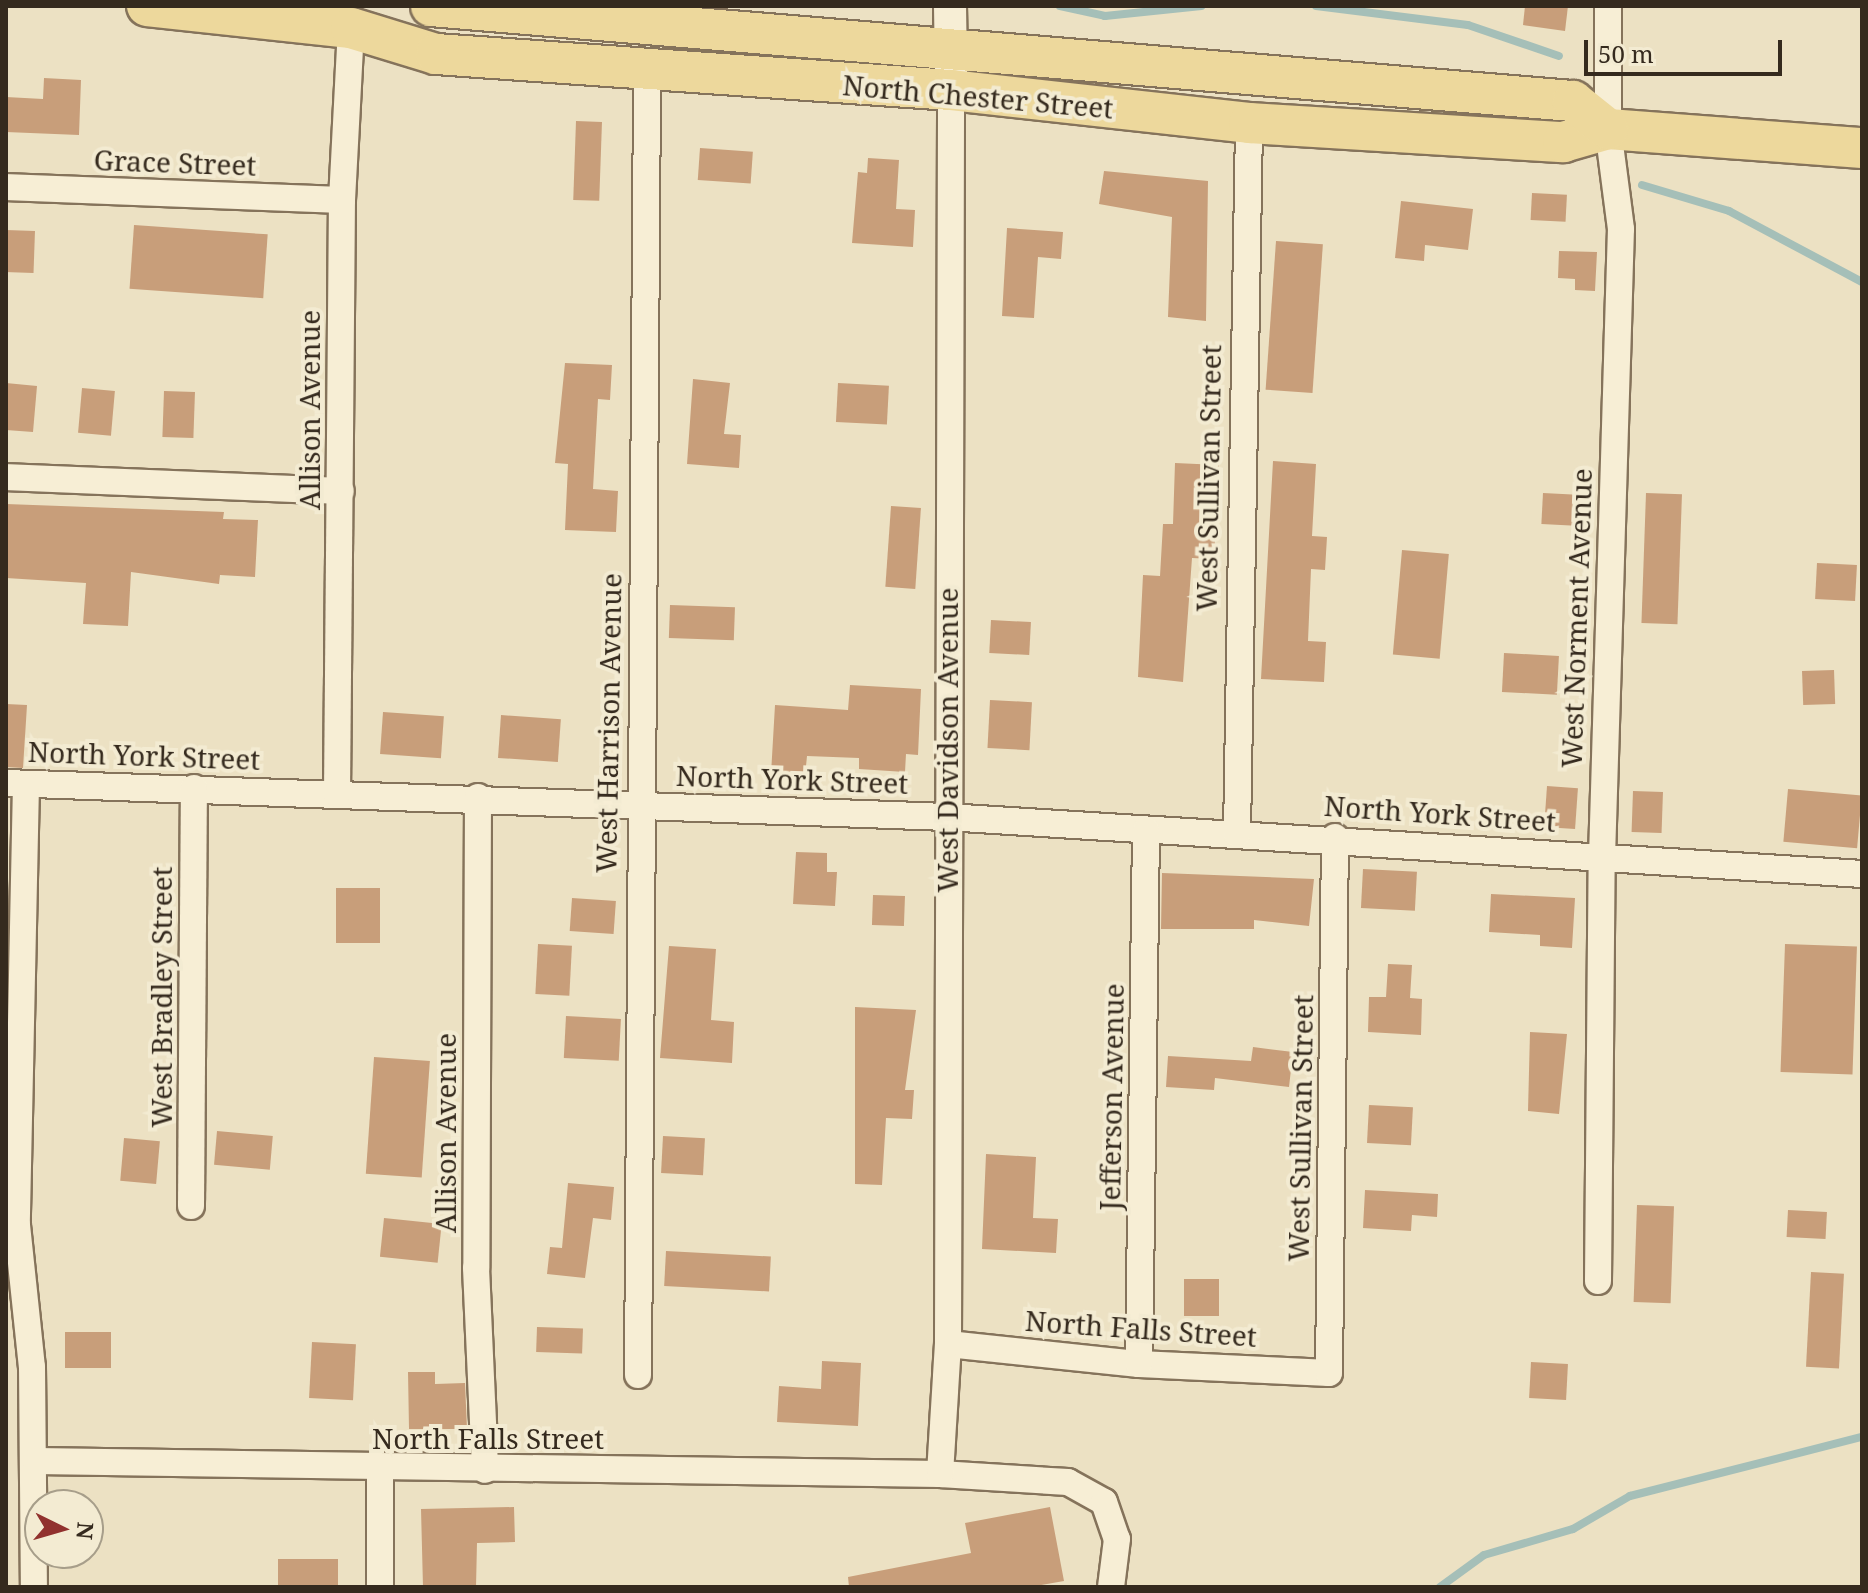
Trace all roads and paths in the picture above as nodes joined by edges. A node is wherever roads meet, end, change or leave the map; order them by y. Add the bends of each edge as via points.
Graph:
1 (147, 6) edge
2 (429, 6) edge
3 (950, 6) edge
4 (1608, 6) edge
5 (646, 14) edge
6 (351, 28) junction
7 (647, 71) junction
8 (951, 71) junction
9 (1249, 123) junction
10 (1608, 129) junction
11 (1862, 148) edge
12 (6, 187) edge
13 (342, 200) junction
14 (6, 477) edge
15 (341, 491) junction
16 (16, 784) edge
17 (194, 788) junction
18 (337, 794) junction
19 (478, 797) junction
20 (639, 805) junction
21 (946, 817) junction
22 (1146, 830) junction
23 (1237, 834) junction
24 (1335, 837) junction
25 (1602, 857) junction
26 (1862, 874) edge
27 (191, 1206) dead end
28 (1598, 1281) dead end
29 (948, 1344) junction
30 (1139, 1364) junction
31 (1329, 1373) joint
32 (638, 1375) dead end
33 (36, 1461) junction
34 (380, 1470) junction
35 (485, 1470) junction
36 (940, 1474) junction
37 (34, 1587) edge
38 (380, 1587) edge
39 (1111, 1587) edge

1 - 6 main road, North Chester Street
2 - 5 main road, North Chester Street
2 - 6 main road, North Chester Street
3 - 8 street, West Davidson Avenue
4 - 10 street, West Norment Avenue
5 - 8 main road, North Chester Street
6 - 7 main road, North Chester Street via 436,54
6 - 13 street, Allison Avenue
7 - 8 main road, North Chester Street
7 - 20 street, West Harrison Avenue
8 - 9 main road, North Chester Street
8 - 10 main road, North Chester Street via 1573,101
8 - 21 street, West Davidson Avenue
9 - 10 main road, North Chester Street via 1563,142
9 - 23 street, West Sullivan Street
10 - 11 main road, North Chester Street
10 - 25 street, West Norment Avenue via 1621,229
12 - 13 street, Grace Street
13 - 15 street, Allison Avenue
14 - 15 street
15 - 18 street, Allison Avenue
16 - 17 street, North York Street
16 - 33 street via 17,1225
17 - 18 street, North York Street
17 - 27 street, West Bradley Street
18 - 19 street, North York Street
19 - 20 street, North York Street
19 - 35 street, Allison Avenue via 476,1268
20 - 21 street, North York Street
20 - 32 street, West Harrison Avenue
21 - 22 street, North York Street
21 - 29 street, West Davidson Avenue
22 - 23 street, North York Street
22 - 30 street, Jefferson Avenue
23 - 24 street, North York Street
24 - 25 street, North York Street
24 - 31 street, West Sullivan Street
25 - 26 street, North York Street
25 - 28 street, West Norment Avenue
29 - 30 street, North Falls Street
29 - 36 street, West Davidson Avenue
30 - 31 street, North Falls Street
33 - 34 street, North Falls Street
33 - 37 street
34 - 35 street, North Falls Street
34 - 38 street
35 - 36 street, North Falls Street
36 - 39 street, North Falls Street via 1068,1482 1089,1489 1104,1502 1117,1539

